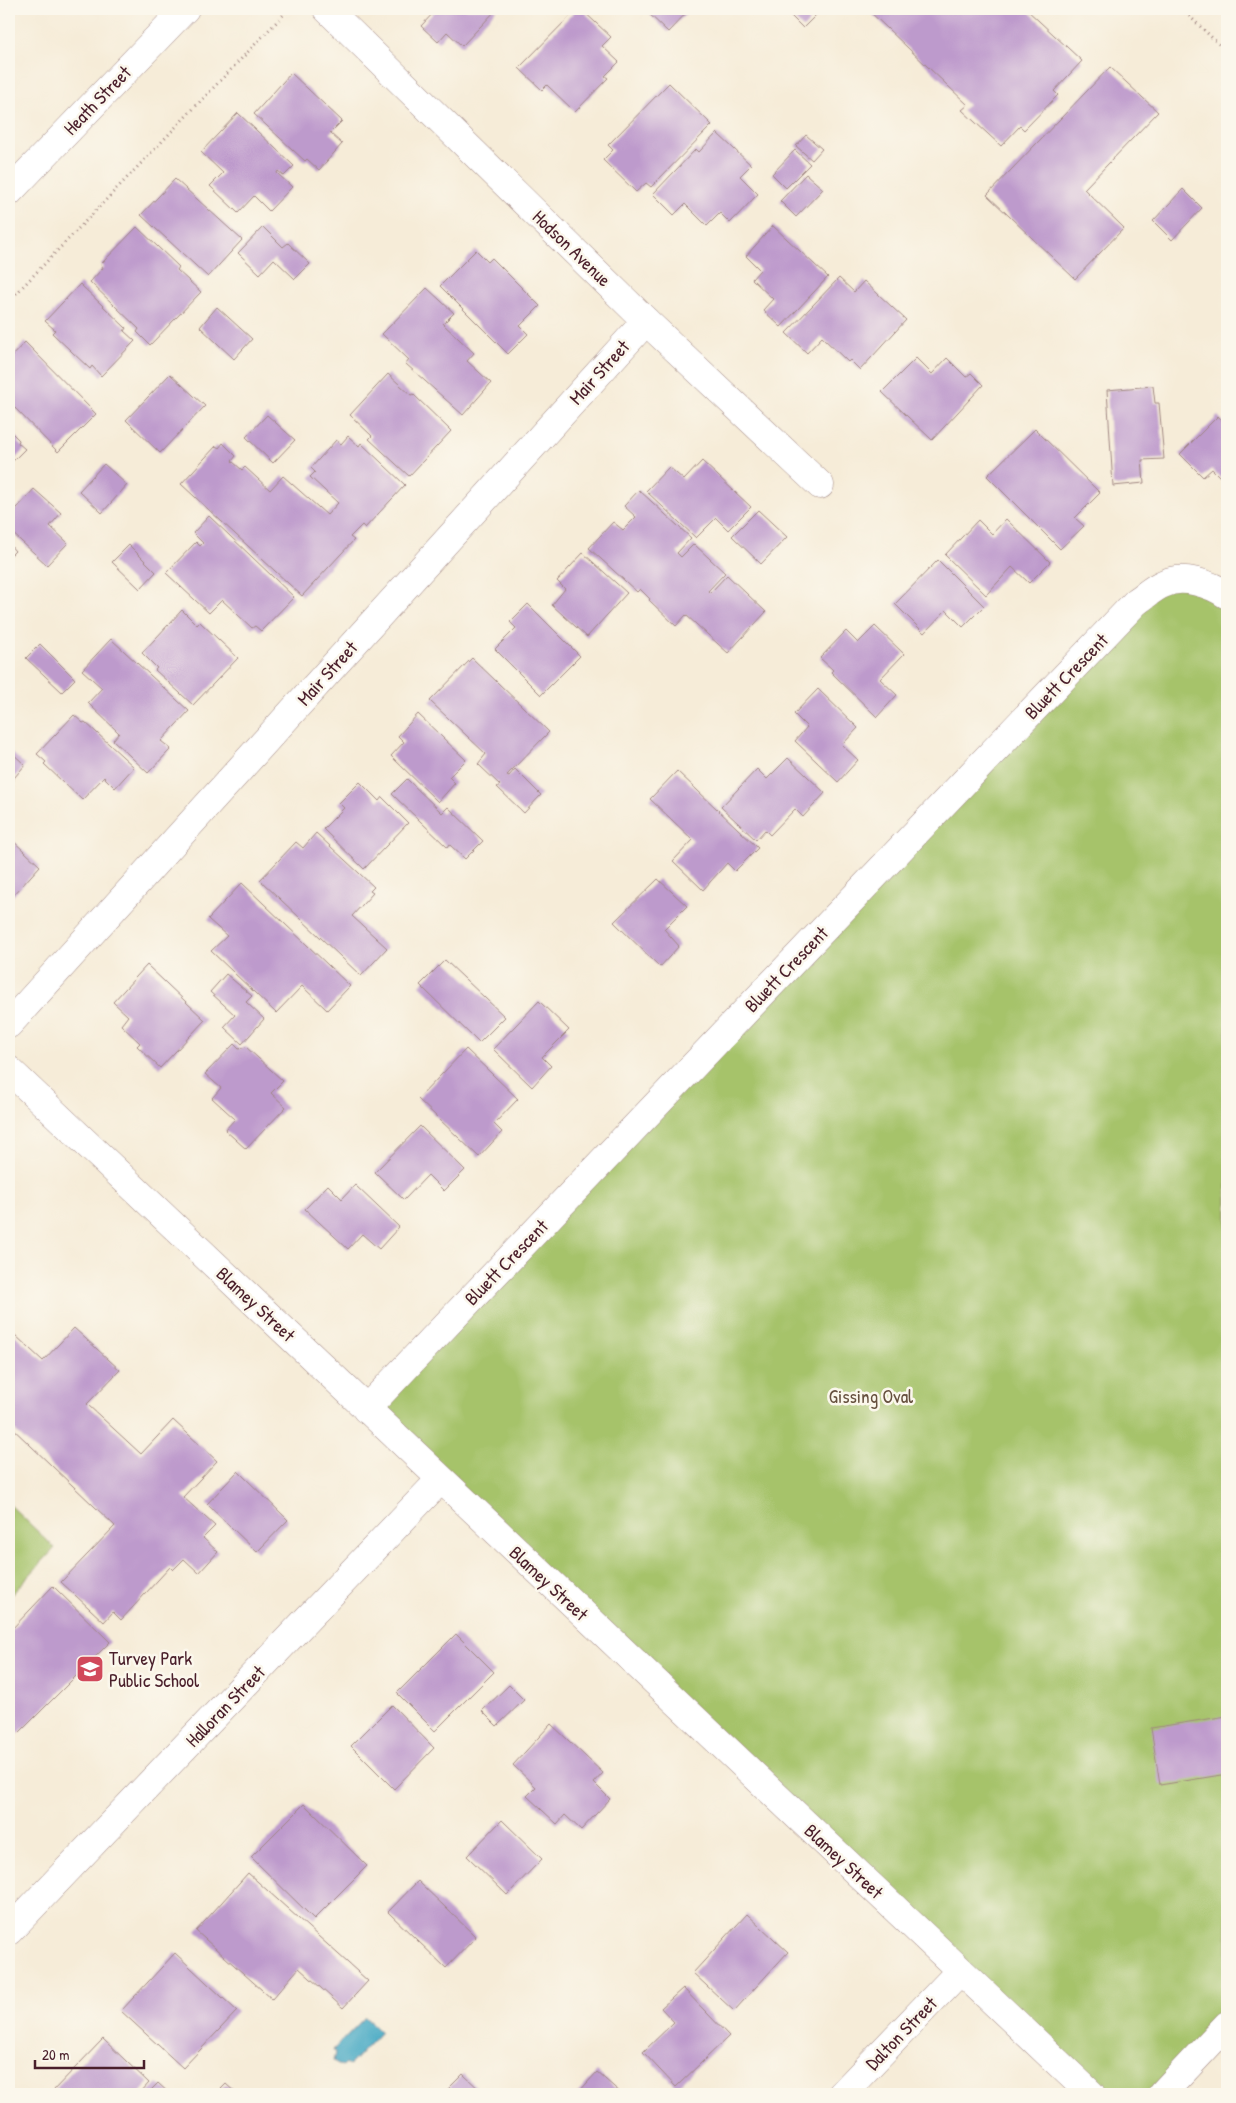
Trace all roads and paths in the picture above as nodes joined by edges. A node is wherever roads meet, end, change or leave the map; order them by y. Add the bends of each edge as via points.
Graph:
1 (184, 9) edge
2 (289, 9) edge
3 (327, 9) edge
4 (1182, 9) edge
5 (1227, 52) edge
6 (9, 192) edge
7 (9, 301) edge
8 (646, 321) junction
9 (820, 485) dead end
10 (1227, 595) edge
11 (9, 1024) edge
12 (9, 1070) edge
13 (366, 1408) junction
14 (440, 1480) junction
15 (9, 1931) edge
16 (960, 1971) junction
17 (1227, 2025) edge
18 (842, 2094) edge
19 (1091, 2094) edge
20 (1162, 2094) edge

1 - 6 street, Heath Street
2 - 7 path
3 - 8 street, Hodson Avenue
4 - 5 path
8 - 9 street, Hodson Avenue
8 - 11 street, Mair Street
10 - 13 street, Bluett Crescent via 1215,586 1190,580 1164,583 1136,602
12 - 13 street, Blamey Street
13 - 14 street, Blamey Street
14 - 15 street, Halloran Street
14 - 16 street, Blamey Street
16 - 18 street, Dalton Street
16 - 19 street, Blamey Street
17 - 20 street

